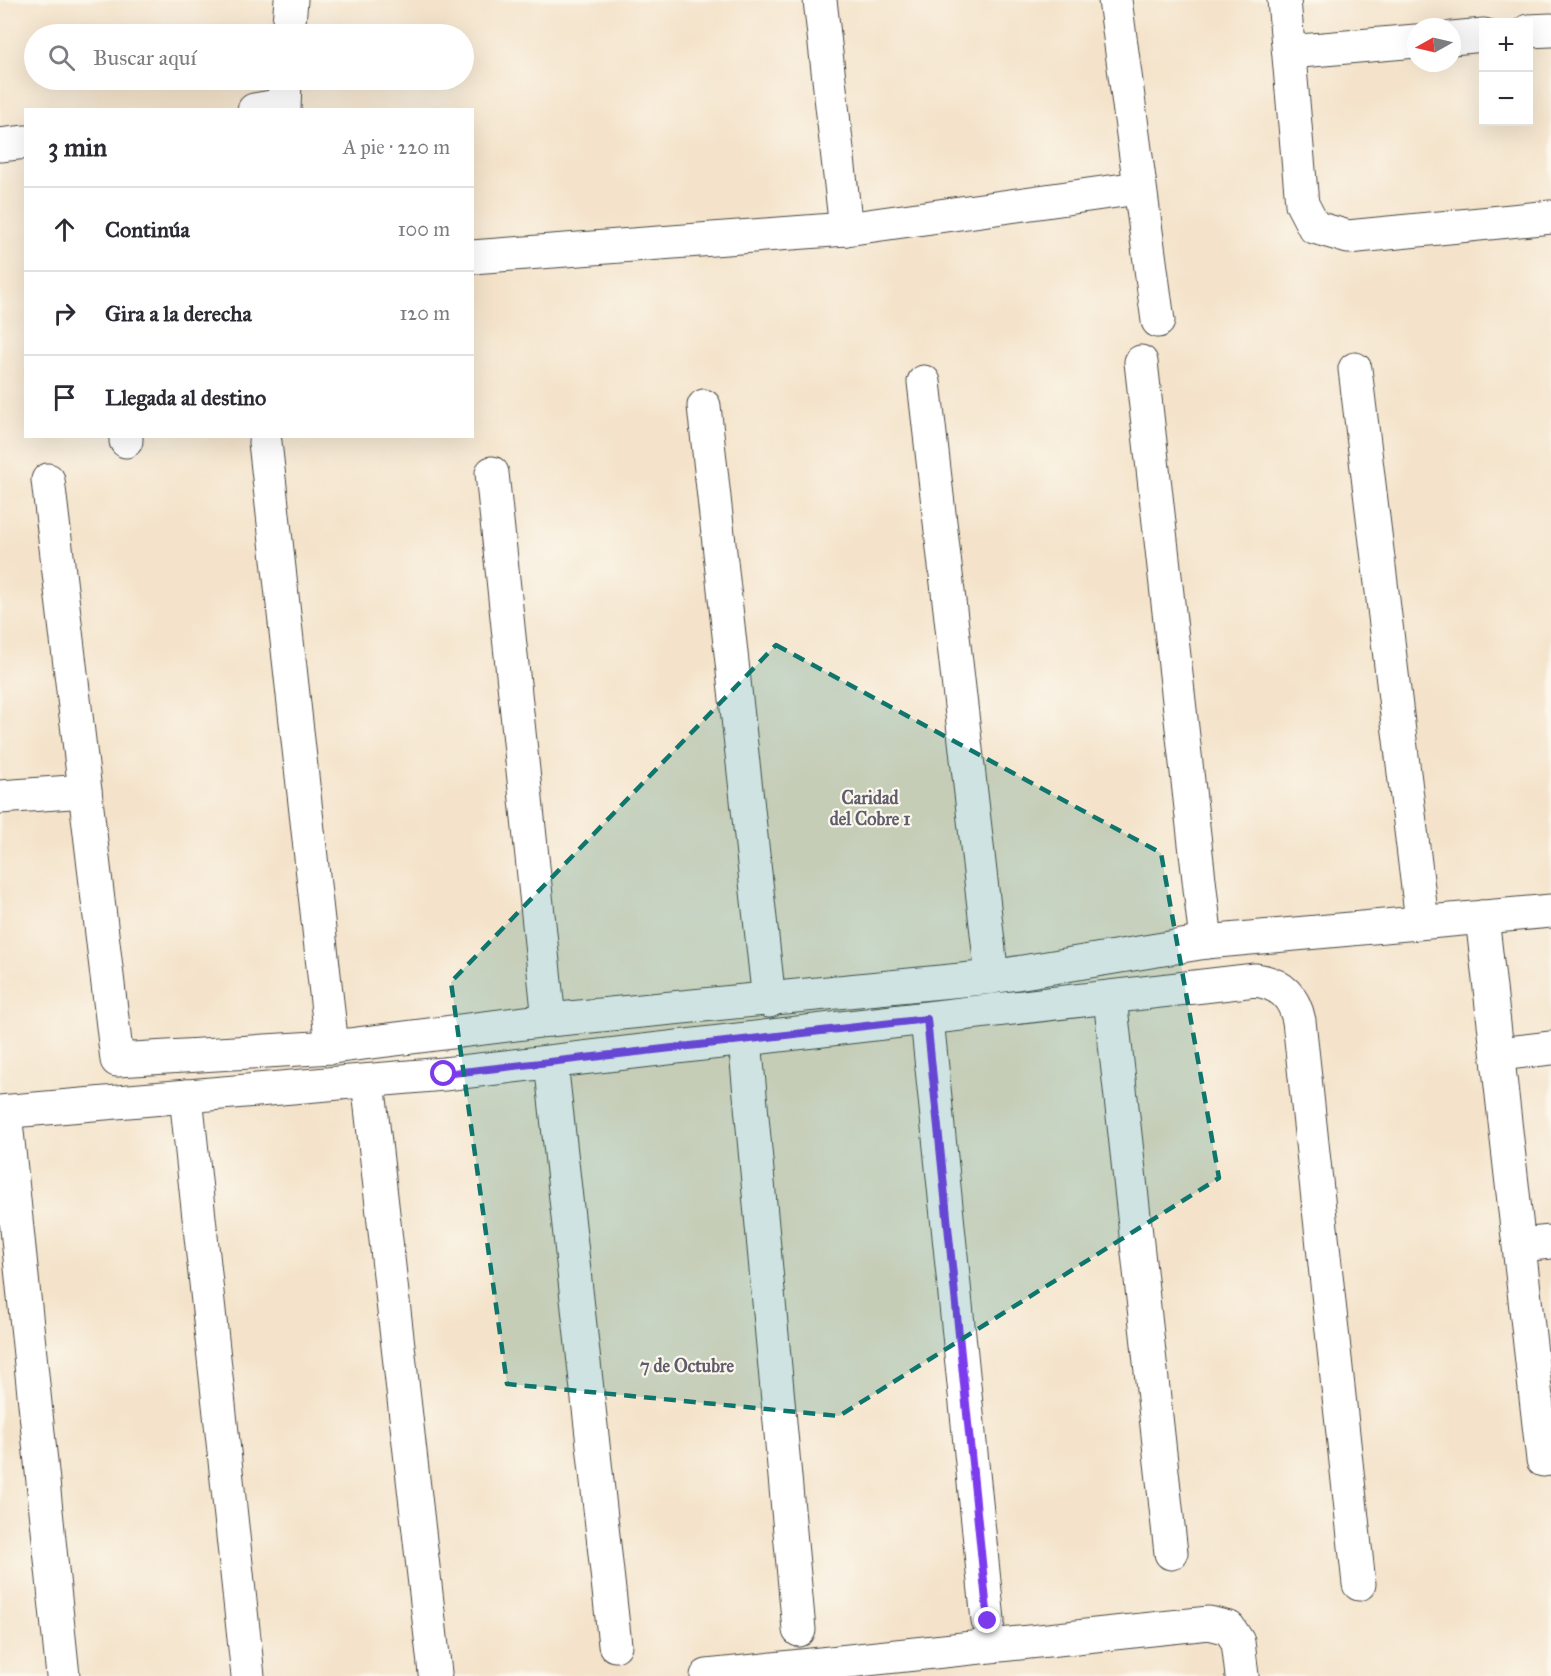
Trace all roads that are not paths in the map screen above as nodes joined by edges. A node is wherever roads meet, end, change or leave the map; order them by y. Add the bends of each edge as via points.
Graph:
1 (291, 0) edge
2 (820, 0) edge
3 (1115, 0) edge
4 (1284, 0) edge
5 (289, 24) edge
6 (1551, 30) edge
7 (1533, 32) edge
8 (1479, 35) edge
9 (1461, 37) edge
10 (1407, 42) edge
11 (1289, 52) junction
12 (24, 142) edge
13 (0, 145) edge
14 (1138, 188) junction
15 (1551, 217) edge
16 (846, 229) junction
17 (474, 257) edge
18 (1158, 321) dead end
19 (1141, 362) dead end
20 (1355, 369) dead end
21 (924, 382) dead end
22 (704, 406) dead end
23 (265, 442) dead end
24 (492, 473) dead end
25 (48, 480) dead end
26 (85, 791) junction
27 (0, 797) edge
28 (1551, 911) edge
29 (1482, 917) junction
30 (1422, 921) junction
31 (1206, 942) junction
32 (993, 977) junction
33 (1110, 998) junction
34 (769, 1001) junction
35 (927, 1019) junction
36 (549, 1020) junction
37 (745, 1040) junction
38 (332, 1047) junction
39 (1551, 1048) edge
40 (1499, 1054) junction
41 (551, 1062) junction
42 (368, 1081) junction
43 (186, 1096) junction
44 (2, 1112) edge
45 (1535, 1244) edge
46 (1551, 1460) edge
47 (1170, 1553) dead end
48 (1359, 1584) dead end
49 (988, 1621) dead end
50 (799, 1630) dead end
51 (615, 1645) dead end
52 (435, 1673) dead end
53 (63, 1676) edge
54 (248, 1676) edge
55 (707, 1676) edge
56 (1242, 1676) edge

1 - 5 street
2 - 16 street
3 - 14 street
4 - 11 street
6 - 7 street
8 - 9 street
10 - 11 street
11 - 15 street via 1302,204 1314,227 1348,237
12 - 13 street
14 - 16 street
14 - 18 street
16 - 17 street
19 - 31 street
20 - 30 street
21 - 32 street
22 - 34 street
23 - 38 street
24 - 36 street
25 - 26 street
26 - 27 street
26 - 38 street via 117,1060
28 - 29 street
29 - 30 street
29 - 40 street
30 - 31 street
31 - 32 street
32 - 34 street
33 - 35 street
33 - 47 street
33 - 48 street via 1255,980 1266,981 1286,992 1297,1010
34 - 36 street
35 - 37 street
35 - 49 street
36 - 38 street
37 - 41 street
37 - 50 street
39 - 40 street
40 - 45 street
41 - 42 street
41 - 51 street
42 - 43 street
42 - 52 street
43 - 44 street
43 - 54 street
44 - 53 street
45 - 46 street via 1543,1460
55 - 56 street via 1209,1623 1229,1628 1238,1642

